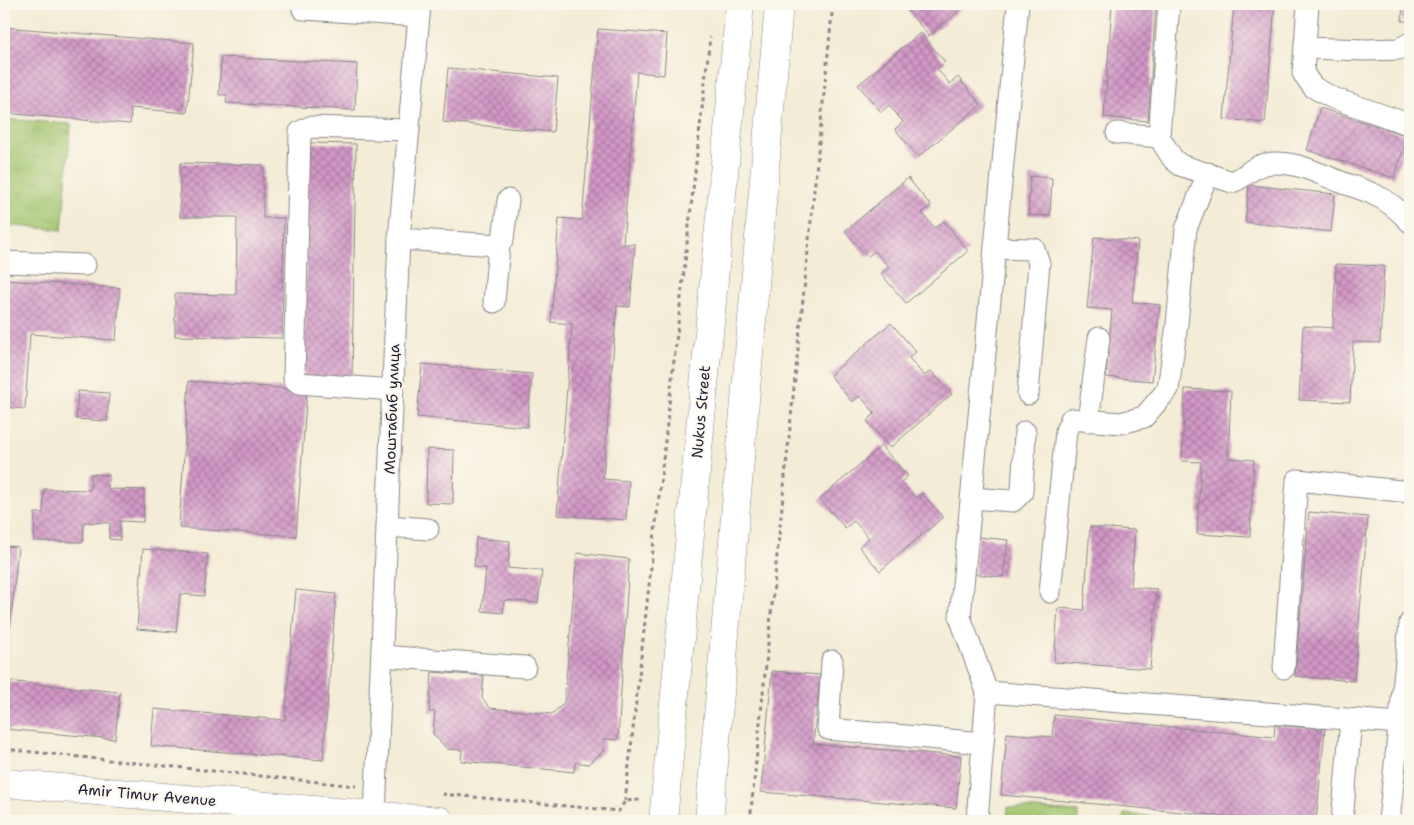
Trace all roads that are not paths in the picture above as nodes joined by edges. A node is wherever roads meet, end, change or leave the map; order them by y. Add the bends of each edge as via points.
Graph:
1 (740, 4) edge
2 (779, 4) edge
3 (1018, 4) edge
4 (1169, 4) edge
5 (1308, 4) edge
6 (303, 9) dead end
7 (419, 10) edge
8 (1410, 43) edge
9 (1304, 48) junction
10 (1408, 124) dead end
11 (409, 130) junction
12 (1117, 133) dead end
13 (1159, 137) junction
14 (1208, 173) junction
15 (508, 200) dead end
16 (1410, 222) edge
17 (399, 239) junction
18 (499, 245) junction
19 (995, 248) junction
20 (4, 262) edge
21 (85, 265) dead end
22 (494, 302) dead end
23 (1099, 338) dead end
24 (393, 390) junction
25 (1028, 394) dead end
26 (1088, 421) junction
27 (1025, 432) dead end
28 (1410, 492) edge
29 (971, 498) junction
30 (388, 526) junction
31 (428, 529) dead end
32 (1050, 592) dead end
33 (1410, 623) edge
34 (382, 656) junction
35 (832, 660) dead end
36 (526, 667) dead end
37 (1284, 668) dead end
38 (987, 692) junction
39 (1351, 720) junction
40 (1400, 723) junction
41 (983, 743) junction
42 (4, 783) edge
43 (376, 808) edge
44 (440, 821) edge
45 (663, 821) edge
46 (709, 821) edge
47 (977, 821) edge
48 (1342, 821) edge
49 (1389, 821) edge

1 - 45 main road, Nukus Street
2 - 46 main road
3 - 19 street
4 - 13 street
5 - 9 street
6 - 7 street
7 - 11 street, Моштабиб улица
8 - 9 street via 1399,49
9 - 10 street via 1303,72 1312,87 1333,98
11 - 17 street, Моштабиб улица
11 - 24 street via 310,127 300,132 294,379 299,383
12 - 13 street
13 - 14 street via 1173,160
14 - 16 street via 1232,182 1255,167 1283,162 1374,194
14 - 26 street via 1186,228 1168,389 1144,417 1121,423
15 - 18 street via 503,239
17 - 18 street
17 - 24 street, Моштабиб улица
18 - 22 street
19 - 25 street via 1034,249 1039,263
19 - 29 street
20 - 21 street
23 - 26 street
24 - 30 street, Моштабиб улица
26 - 32 street via 1071,419 1066,431
27 - 29 street via 1022,492 1013,501
28 - 37 street via 1298,480
29 - 38 street via 960,617
30 - 31 street
30 - 34 street, Моштабиб улица
33 - 40 street
34 - 36 street
34 - 43 street, Моштабиб улица
35 - 41 street via 828,729
38 - 39 street
38 - 41 street
39 - 40 street
39 - 48 street
40 - 49 street
41 - 47 street
42 - 43 main road, Amir Timur Avenue
43 - 44 main road, Amir Timur Avenue

